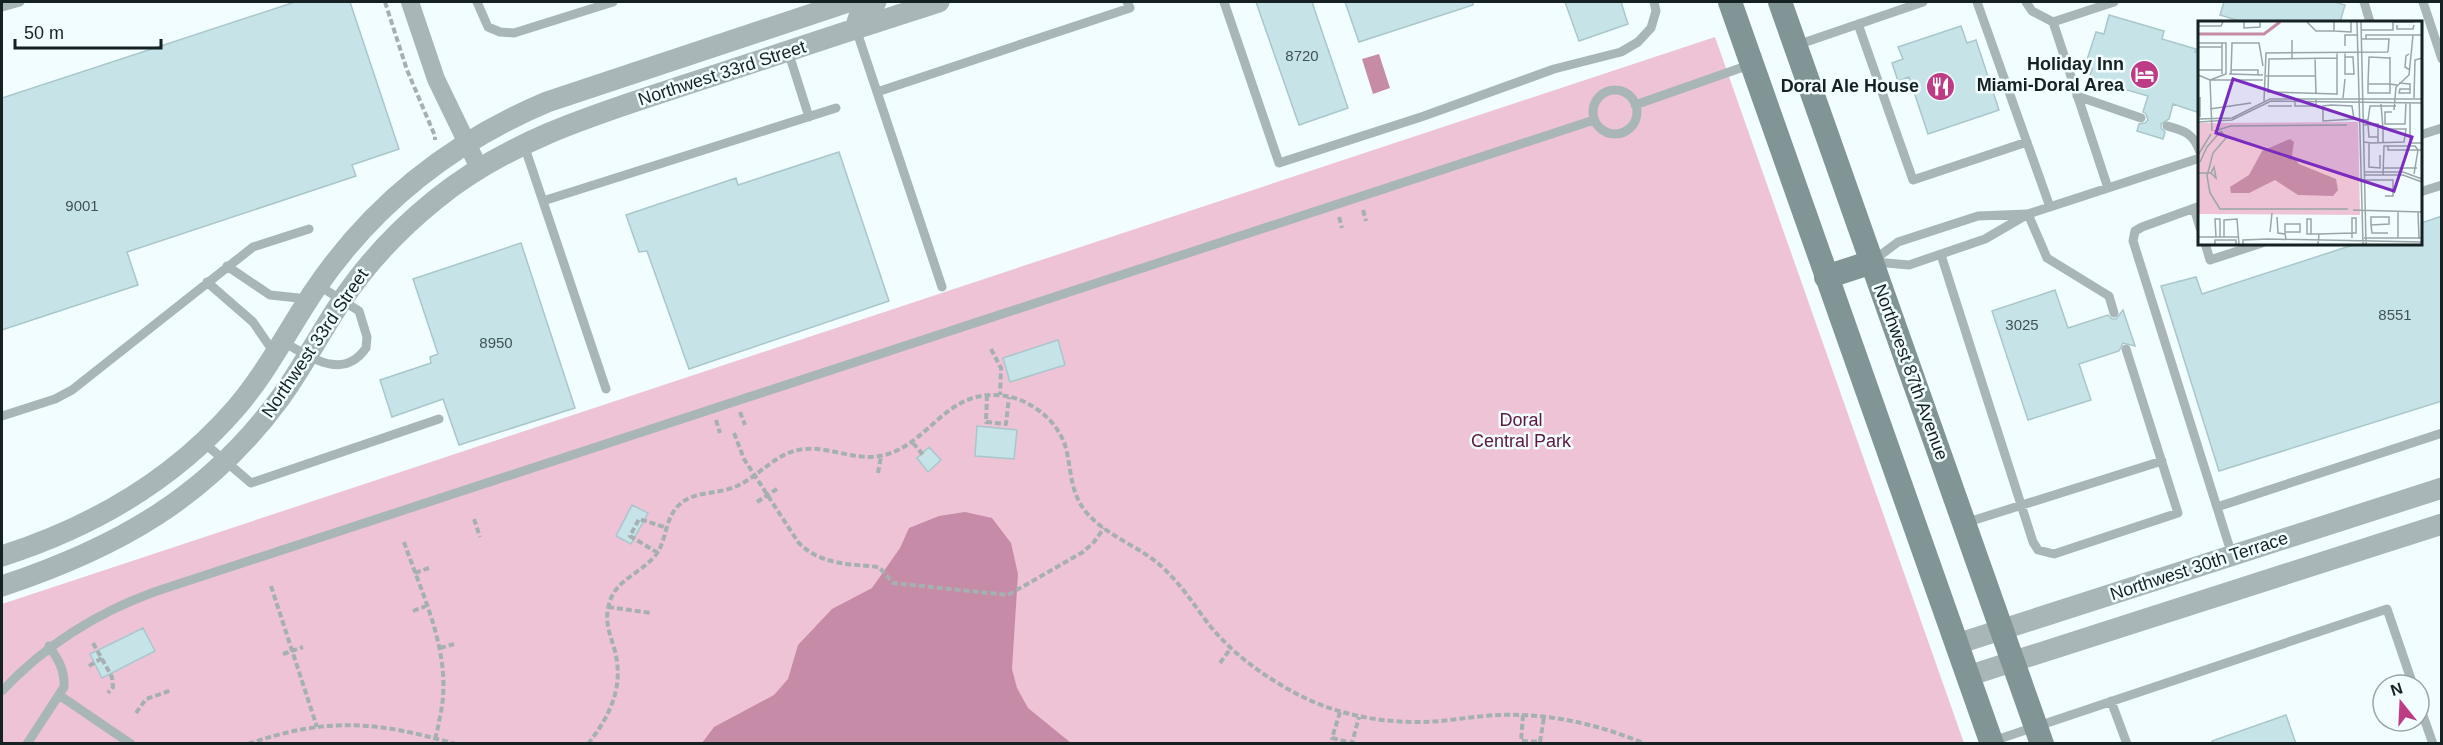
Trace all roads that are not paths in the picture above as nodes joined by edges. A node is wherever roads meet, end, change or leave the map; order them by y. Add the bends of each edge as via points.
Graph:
1 (20, 2) edge
2 (410, 2) edge
3 (477, 2) edge
4 (613, 2) edge
5 (848, 2) edge
6 (876, 2) edge
7 (939, 2) edge
8 (1127, 2) edge
9 (1224, 2) edge
10 (1654, 2) edge
11 (1730, 2) edge
12 (1780, 2) edge
13 (1923, 2) edge
14 (1977, 2) edge
15 (2026, 2) edge
16 (2114, 2) edge
17 (2364, 2) edge
18 (2423, 2) edge
19 (2, 8) edge
20 (811, 11) junction
21 (2370, 21) edge
22 (2053, 22) junction
23 (1858, 24) junction
24 (2437, 27) edge
25 (856, 29) junction
26 (1796, 46) junction
27 (788, 51) junction
28 (2442, 59) edge
29 (1752, 64) junction
30 (877, 92) junction
31 (2077, 96) junction
32 (1635, 105) junction
33 (836, 108) dead end
34 (809, 117) junction
35 (2141, 118) dead end
36 (1594, 120) junction
37 (2167, 126) dead end
38 (2442, 128) edge
39 (2422, 135) edge
40 (2027, 142) junction
41 (466, 143) junction
42 (523, 143) junction
43 (2198, 146) edge
44 (2198, 159) edge
45 (479, 168) junction
46 (2442, 185) edge
47 (2108, 188) junction
48 (2422, 192) edge
49 (543, 201) junction
50 (2050, 207) junction
51 (2197, 208) edge
52 (2028, 214) junction
53 (309, 229) dead end
54 (2205, 244) edge
55 (2259, 244) edge
56 (1941, 255) junction
57 (1872, 262) junction
58 (227, 266) junction
59 (1826, 277) junction
60 (207, 282) junction
61 (942, 286) dead end
62 (313, 292) junction
63 (343, 299) junction
64 (2114, 313) dead end
65 (279, 348) junction
66 (2126, 349) dead end
67 (308, 355) junction
68 (606, 389) dead end
69 (2, 416) edge
70 (439, 420) dead end
71 (2442, 433) edge
72 (203, 442) junction
73 (2162, 461) junction
74 (225, 462) junction
75 (2442, 489) edge
76 (2022, 505) junction
77 (2217, 507) junction
78 (1965, 523) junction
79 (2442, 524) edge
80 (2232, 555) junction
81 (2, 556) edge
82 (2, 586) edge
83 (2243, 588) junction
84 (2002, 629) junction
85 (1957, 644) junction
86 (49, 646) junction
87 (2013, 662) junction
88 (2409, 673) edge
89 (1968, 676) junction
90 (2, 691) edge
91 (59, 695) junction
92 (2111, 701) junction
93 (2039, 735) edge
94 (1991, 742) edge
95 (27, 744) edge
96 (131, 744) edge
97 (2127, 744) edge

1 - 19 lane
2 - 41 street via 436,79
3 - 4 lane via 488,27 507,34
5 - 20 street, Northwest 33rd Street
6 - 25 street via 856,19
7 - 25 street, Northwest 33rd Street
8 - 30 lane via 1130,8
9 - 10 lane via 1279,163 1554,69 1620,52 1638,42 1651,28 1656,11
11 - 29 main road
12 - 26 main road, Northwest 87th Avenue
13 - 23 lane
14 - 40 lane
15 - 22 lane via 2032,11
16 - 22 lane
17 - 21 lane
18 - 24 lane
20 - 25 street via 841,16
20 - 41 street, Northwest 33rd Street via 547,102
22 - 31 lane
23 - 26 lane
23 - 40 lane via 1913,180
24 - 28 lane
25 - 27 street, Northwest 33rd Street
25 - 30 lane
26 - 57 main road, Northwest 87th Avenue
27 - 34 lane
27 - 42 street, Northwest 33rd Street via 591,116
29 - 32 lane
29 - 59 main road
30 - 61 lane
31 - 35 lane
31 - 47 lane
32 - 36 lane via 1623,92 1609,91 1594,106
32 - 36 lane via 1635,122 1624,132 1610,134
33 - 34 lane
34 - 49 lane
36 - 86 lane via 154,592 89,620
37 - 43 lane via 2188,132
38 - 39 lane
40 - 50 lane
41 - 45 street
41 - 62 street, Northwest 33rd Street via 424,172 380,211 346,247
42 - 45 street, Northwest 33rd Street
42 - 49 lane
44 - 47 lane
45 - 63 street, Northwest 33rd Street via 411,220
46 - 48 lane
47 - 50 lane
49 - 68 lane
50 - 52 lane
51 - 77 lane via 2142,226 2133,236
52 - 56 lane via 1985,239
52 - 57 lane via 1978,216 1898,242
52 - 64 lane via 2047,258 2109,296
53 - 58 lane via 253,247
54 - 55 lane via 2210,260
56 - 57 lane via 1909,265
56 - 76 lane
57 - 59 main road
57 - 78 main road, Northwest 87th Avenue
58 - 60 lane
58 - 62 lane via 270,296
59 - 85 main road
60 - 65 lane
60 - 69 lane via 72,390
62 - 63 lane
62 - 65 street, Northwest 33rd Street
63 - 67 street, Northwest 33rd Street
63 - 67 lane via 359,311 367,337 366,348 343,365 333,366
65 - 67 lane
65 - 72 street, Northwest 33rd Street via 248,394
66 - 73 lane
67 - 74 street, Northwest 33rd Street via 271,410
70 - 74 lane via 251,483
71 - 77 lane
72 - 74 lane
72 - 81 street, Northwest 33rd Street via 114,509 67,533
73 - 76 lane
73 - 76 lane via 2178,513 2065,551 2054,554 2038,550
74 - 82 street, Northwest 33rd Street via 170,507 125,535 62,566
75 - 80 street, Northwest 30th Terrace
76 - 78 lane
77 - 80 lane
78 - 84 main road, Northwest 87th Avenue
79 - 83 street, Northwest 30th Terrace
80 - 83 street
80 - 84 street, Northwest 30th Terrace
83 - 87 street, Northwest 30th Terrace
84 - 85 street, Northwest 30th Terrace
84 - 87 main road, Northwest 87th Avenue
85 - 89 main road
86 - 90 lane
86 - 91 lane via 58,658 64,678
87 - 89 street, Northwest 30th Terrace
87 - 93 main road, Northwest 87th Avenue
88 - 92 lane via 2387,609
89 - 94 main road
91 - 95 lane
91 - 96 lane
92 - 93 lane
92 - 97 lane
93 - 94 lane

